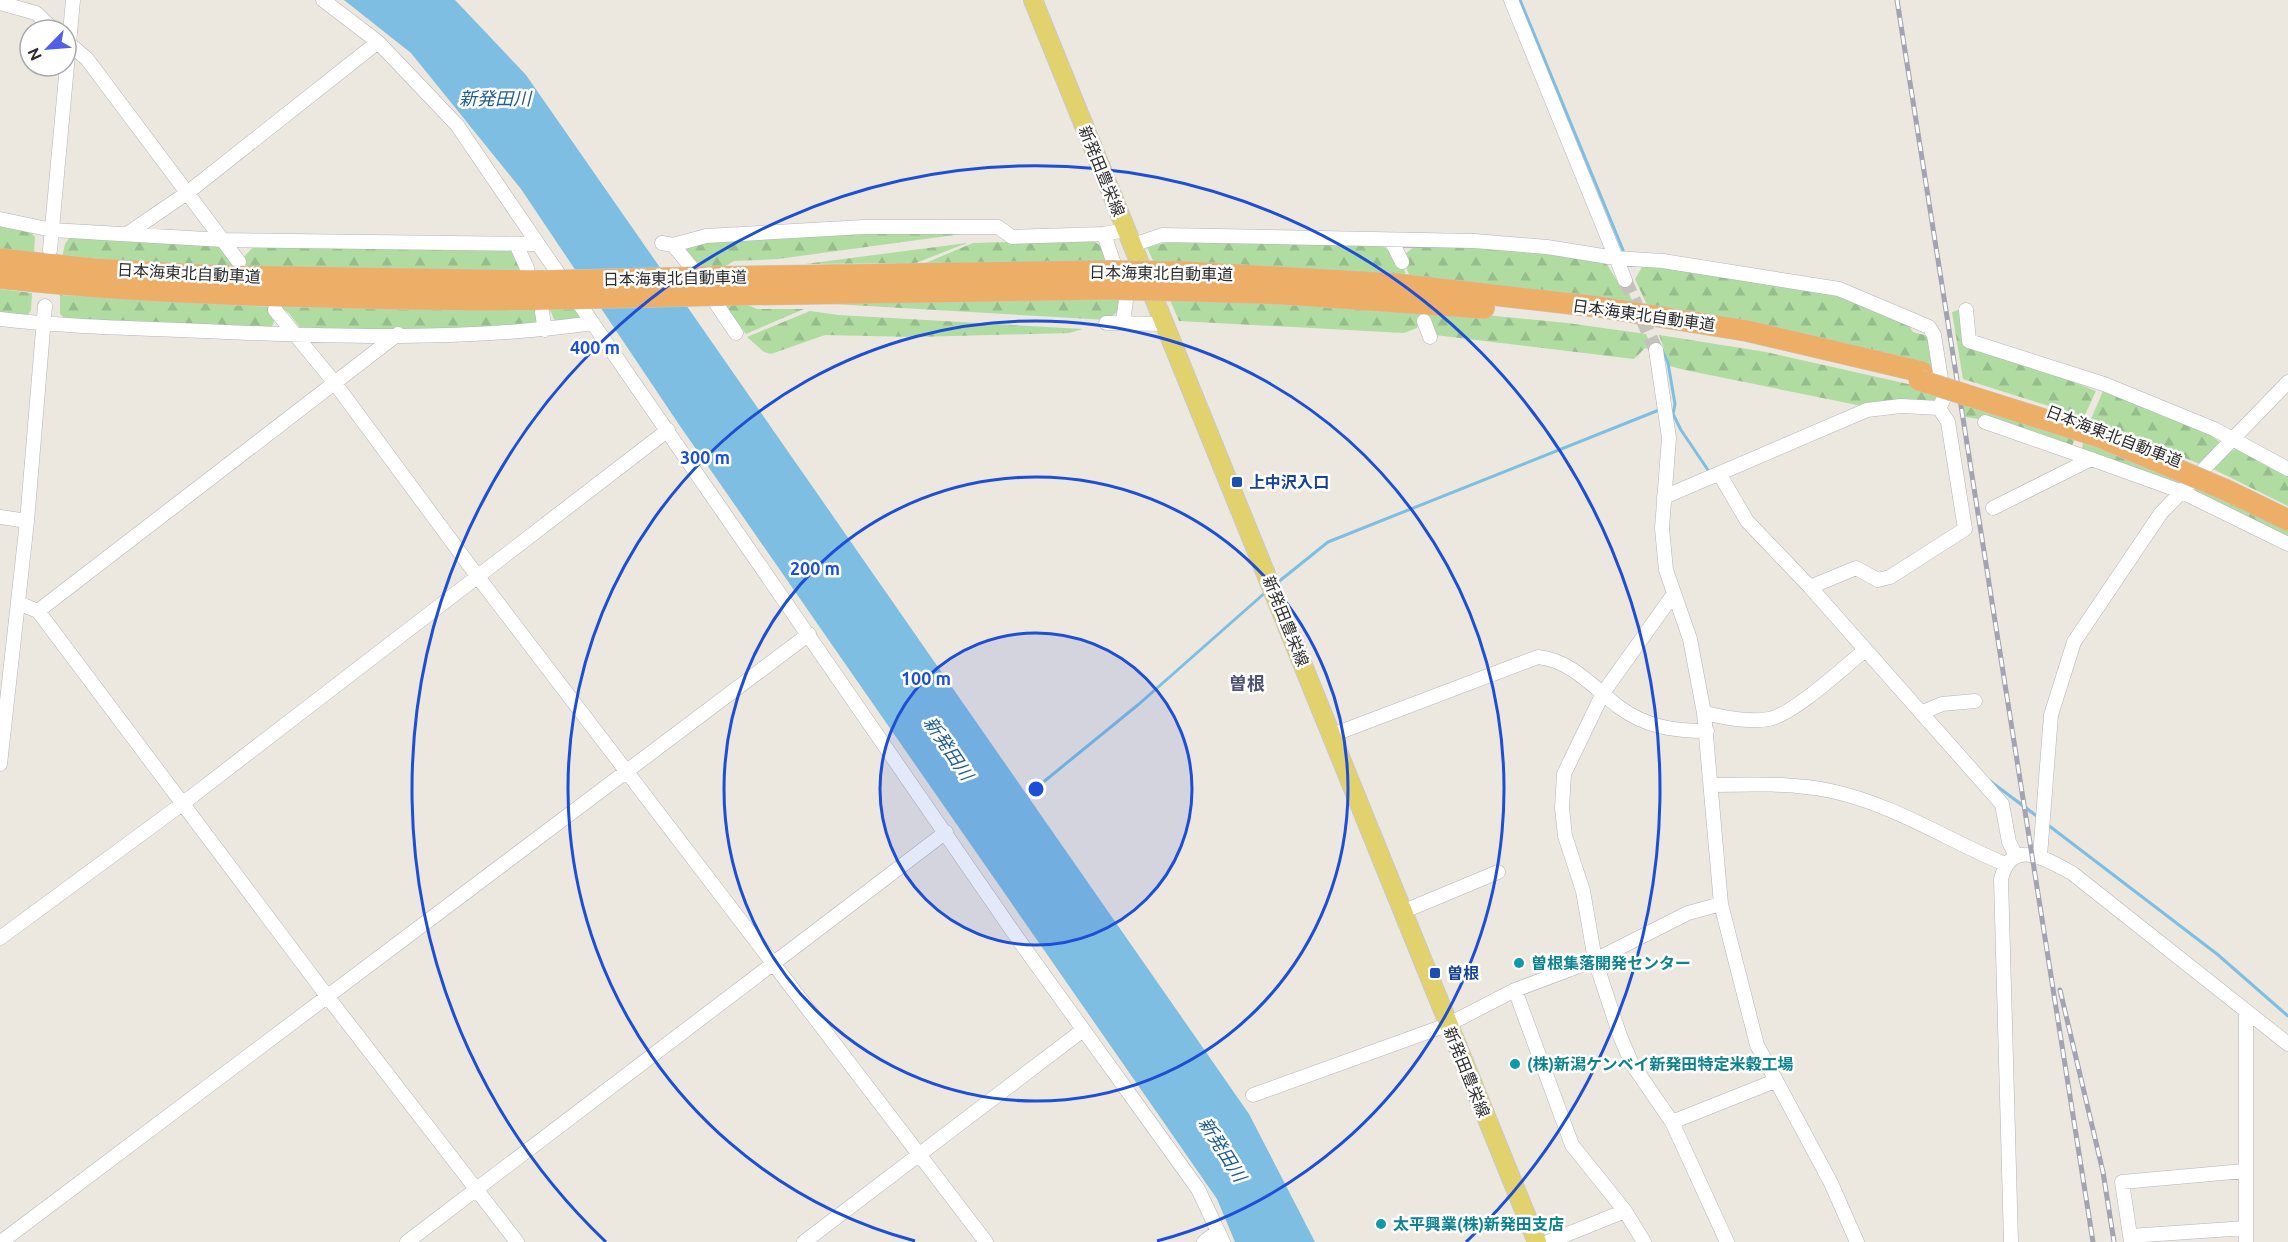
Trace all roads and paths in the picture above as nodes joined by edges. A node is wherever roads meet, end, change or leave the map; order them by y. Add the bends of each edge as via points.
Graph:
1 (73, 0) edge
2 (323, 0) edge
3 (1033, 0) edge
4 (1511, 0) edge
5 (0, 3) edge
6 (41, 18) edge
7 (70, 18) edge
8 (378, 42) junction
9 (78, 51) edge
10 (64, 78) edge
11 (187, 193) junction
12 (0, 219) edge
13 (52, 230) junction
14 (127, 234) junction
15 (1104, 234) junction
16 (1129, 238) junction
17 (223, 240) junction
18 (1391, 240) junction
19 (516, 244) junction
20 (538, 244) junction
21 (50, 250) dead end
22 (1615, 258) junction
23 (0, 259) edge
24 (239, 262) dead end
25 (1402, 262) dead end
26 (527, 268) dead end
27 (0, 278) edge
28 (1625, 280) tunnel mouth
29 (545, 297) junction
30 (45, 306) dead end
31 (276, 310) dead end
32 (1966, 310) dead end
33 (0, 319) edge
34 (1424, 321) dead end
35 (1123, 322) junction
36 (1106, 323) dead end
37 (43, 324) junction
38 (593, 324) junction
39 (1165, 324) junction
40 (545, 330) junction
41 (736, 333) dead end
42 (398, 334) junction
43 (296, 336) junction
44 (1430, 337) dead end
45 (1656, 350) tunnel mouth
46 (1921, 376) junction
47 (334, 382) junction
48 (2288, 382) edge
49 (1939, 408) junction
50 (1985, 422) dead end
51 (668, 430) junction
52 (2230, 440) junction
53 (2091, 459) junction
54 (2288, 469) edge
55 (1720, 475) junction
56 (2180, 491) junction
57 (1664, 497) junction
58 (1993, 508) dead end
59 (2288, 511) edge
60 (0, 517) edge
61 (27, 520) junction
62 (2288, 520) edge
63 (2288, 544) edge
64 (478, 577) junction
65 (1810, 587) junction
66 (1674, 595) junction
67 (18, 603) junction
68 (38, 611) junction
69 (809, 634) junction
70 (1864, 651) junction
71 (1603, 693) junction
72 (1975, 701) dead end
73 (1704, 713) junction
74 (1921, 713) junction
75 (1707, 731) junction
76 (1332, 735) junction
77 (0, 764) edge
78 (627, 770) junction
79 (1712, 785) junction
80 (182, 804) junction
81 (946, 832) junction
82 (2040, 856) junction
83 (2010, 860) junction
84 (1498, 872) dead end
85 (1721, 904) junction
86 (1402, 912) junction
87 (0, 938) edge
88 (1596, 960) junction
89 (774, 964) junction
90 (1515, 990) junction
91 (327, 996) junction
92 (2246, 1011) junction
93 (1448, 1025) junction
94 (1083, 1030) junction
95 (2288, 1044) edge
96 (1774, 1081) junction
97 (1253, 1095) dead end
98 (1672, 1122) junction
99 (920, 1155) junction
100 (2244, 1171) junction
101 (476, 1190) junction
102 (1625, 1211) junction
103 (2246, 1227) junction
104 (1220, 1237) edge
105 (2131, 1239) edge
106 (1, 1242) edge
107 (407, 1242) edge
108 (516, 1242) edge
109 (804, 1242) edge
110 (986, 1242) edge
111 (1204, 1242) edge
112 (1537, 1242) edge
113 (1548, 1242) edge
114 (1644, 1242) edge
115 (1727, 1242) edge
116 (1857, 1242) edge
117 (2011, 1242) edge
118 (2246, 1242) edge

1 - 7 street
2 - 8 street
3 - 16 main road, 新発田豊栄線
4 - 22 street
5 - 6 street
8 - 11 street
8 - 20 street via 457,125
9 - 11 street
10 - 13 street
11 - 14 street
11 - 17 street
12 - 13 street
13 - 14 street
13 - 21 street
14 - 17 street
15 - 16 street
15 - 35 street via 1126,300
15 - 41 street via 1012,237 999,227 864,227 706,236 667,244
16 - 18 street via 1162,235
16 - 39 main road, 新発田豊栄線
17 - 19 street
17 - 24 street
18 - 22 street via 1474,241
18 - 25 street
19 - 20 street
19 - 26 street
20 - 38 street
22 - 28 street
22 - 49 street via 1664,261 1839,289 1929,327 1934,335 1944,398
23 - 29 highway, 日本海東北自動車道 via 93,269
27 - 29 highway, 日本海東北自動車道 via 210,294 484,301
29 - 40 street
29 - 46 highway, 日本海東北自動車道, bridge via 718,286 1191,282 1599,320
30 - 37 street
31 - 43 street
32 - 52 street via 1969,341 2104,384 2214,429
33 - 37 street
34 - 44 street
35 - 36 street
35 - 39 street
37 - 43 street
37 - 61 street
38 - 40 street
38 - 51 street
39 - 76 main road, 新発田豊栄線
40 - 42 street
42 - 43 street
42 - 47 street
43 - 47 street
45 - 57 street via 1670,438
46 - 59 highway, 日本海東北自動車道 via 2027,404 2112,434
46 - 62 highway, 日本海東北自動車道, bridge via 2100,437
47 - 64 street
47 - 68 street
48 - 52 street
49 - 55 street via 1901,406 1867,410
49 - 65 street via 1948,422 1965,529 1890,577 1878,580 1856,567
50 - 53 street
51 - 64 street
51 - 69 street
52 - 54 street
52 - 56 street
53 - 56 street
53 - 58 street
55 - 57 street
55 - 65 street via 1747,521
56 - 63 street
56 - 82 street via 2148,530 2074,642 2050,715
57 - 66 street via 1666,570
60 - 61 street
61 - 67 street
64 - 78 street
64 - 80 street
65 - 70 street
66 - 71 street
66 - 73 street via 1690,639
67 - 68 street
67 - 77 street
68 - 80 street
69 - 78 street
69 - 81 street
70 - 73 street via 1800,702 1771,719
70 - 74 street
71 - 75 street via 1620,708 1650,724 1672,731
71 - 76 street via 1559,661 1538,657
71 - 88 street via 1564,774 1562,807 1565,836 1583,891
72 - 74 street via 1942,704
73 - 75 street
74 - 83 street via 2002,804
75 - 79 street
76 - 86 main road, 新発田豊栄線
78 - 89 street
78 - 91 street
79 - 83 street via 1797,786 1831,791 1870,802
79 - 85 street
80 - 87 street
80 - 91 street
81 - 89 street
81 - 94 street
82 - 83 street
82 - 92 street via 2072,873
83 - 117 street via 2001,879
84 - 86 street
85 - 88 street via 1688,913
85 - 96 street via 1757,1045
86 - 93 main road, 新発田豊栄線
88 - 90 street
88 - 98 street via 1632,1064
89 - 99 street
89 - 101 street
90 - 93 street
90 - 102 street via 1572,1145
91 - 101 street
91 - 106 street
92 - 95 street
92 - 100 street
93 - 97 street
93 - 112 main road, 新発田豊栄線
94 - 99 street
94 - 104 street via 1198,1189
96 - 98 street
96 - 116 street via 1831,1183
98 - 115 street
99 - 109 street
99 - 110 street
100 - 103 street
100 - 105 street via 2122,1182
101 - 107 street
101 - 108 street
102 - 113 street
102 - 114 street
103 - 105 street
103 - 118 street
104 - 111 street

